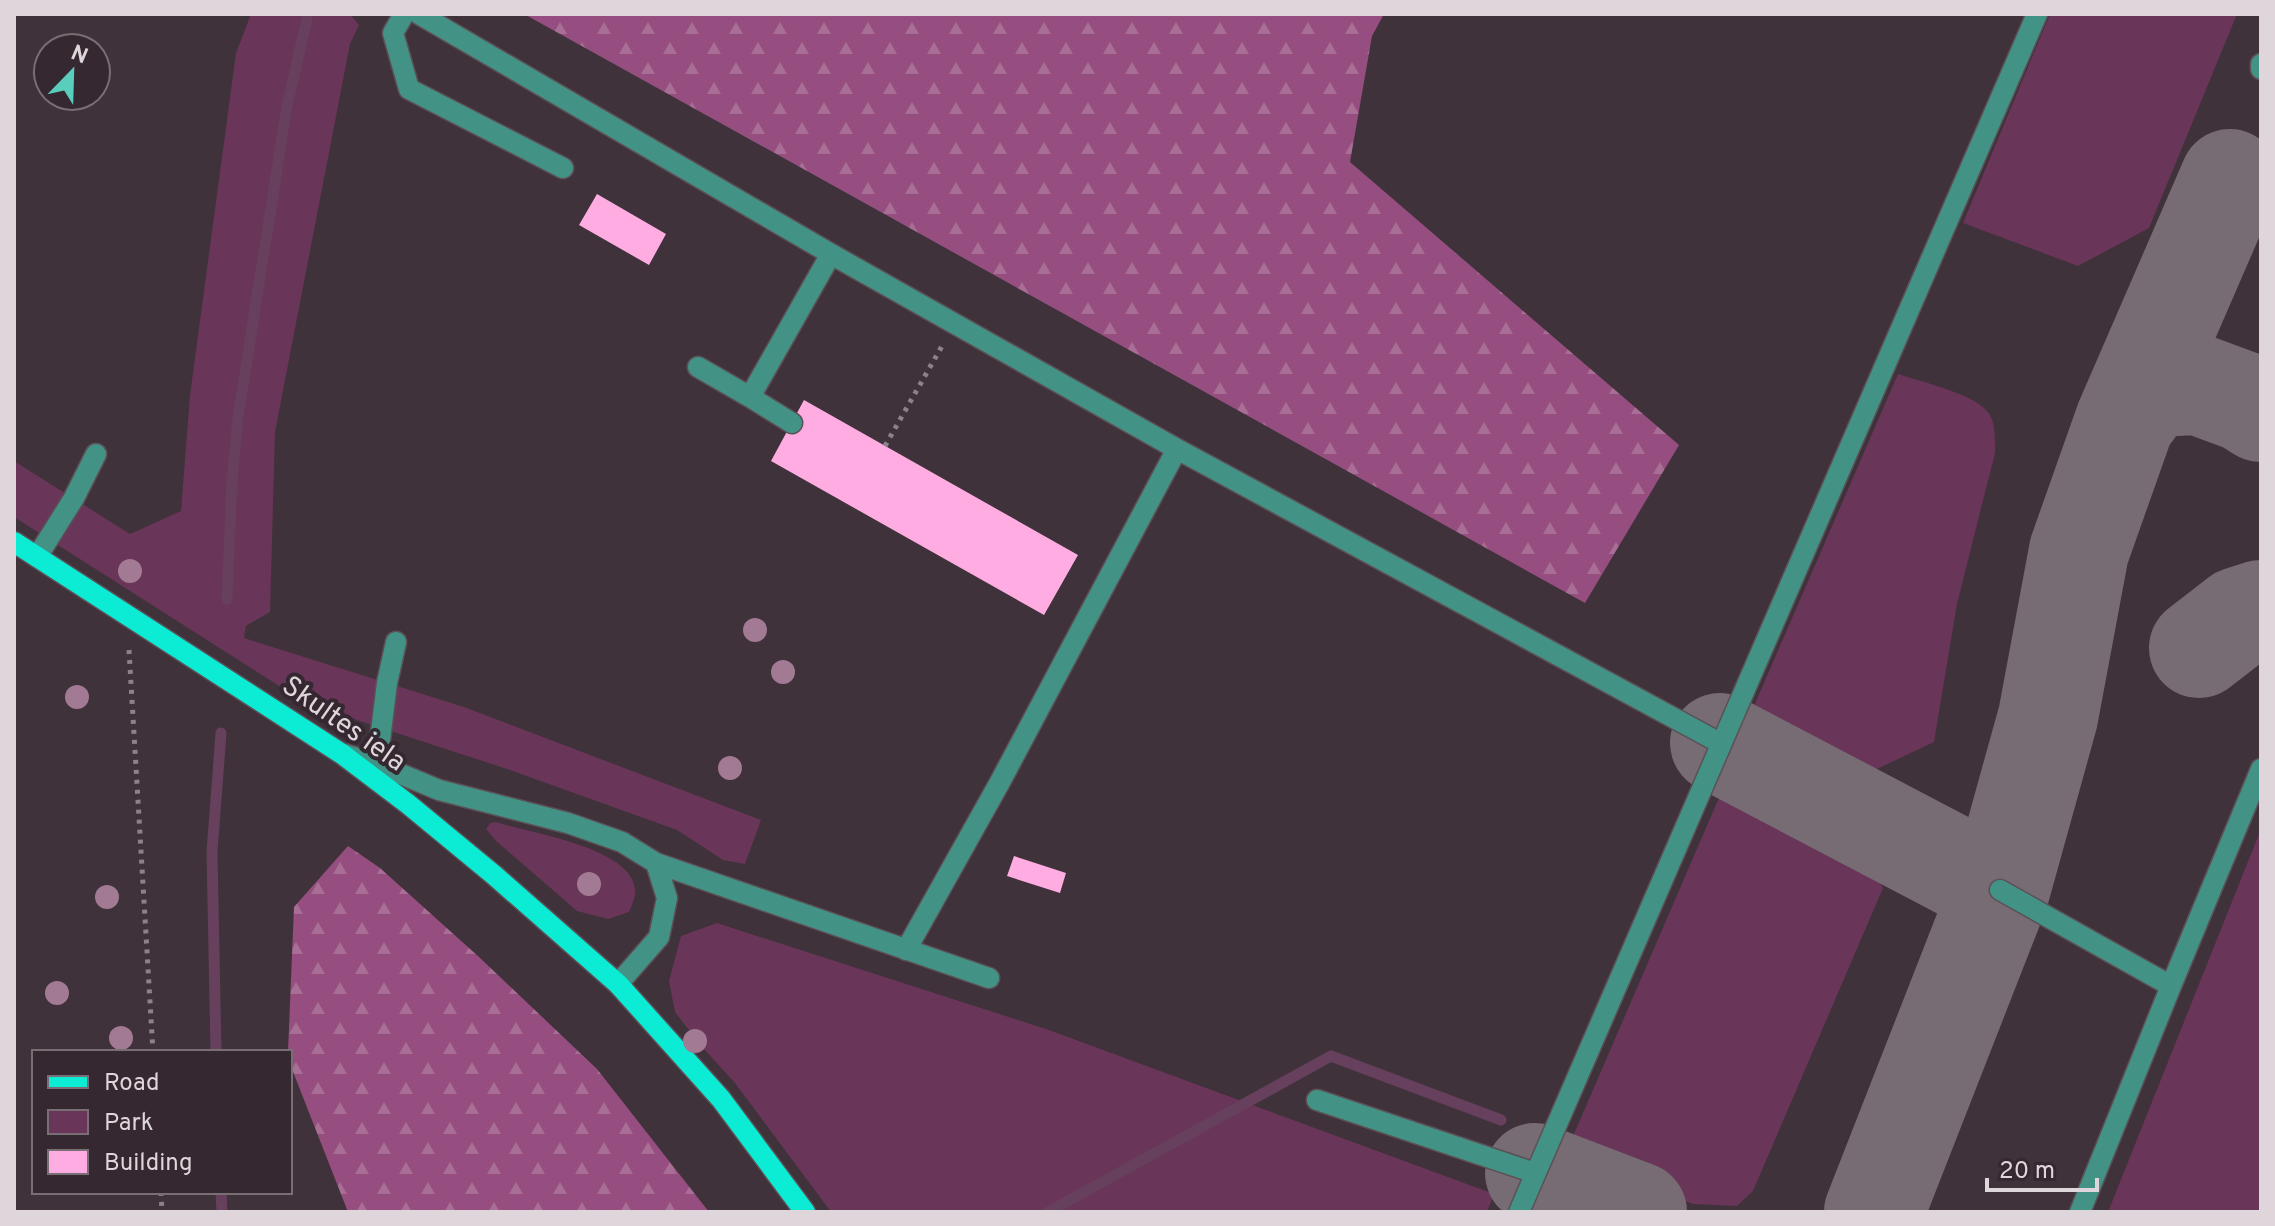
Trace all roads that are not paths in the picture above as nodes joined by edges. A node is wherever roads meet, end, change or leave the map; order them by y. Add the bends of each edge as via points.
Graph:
1 (404, 14) edge
2 (419, 14) edge
3 (2037, 14) edge
4 (563, 168) dead end
5 (831, 254) junction
6 (698, 367) dead end
7 (750, 397) junction
8 (792, 423) dead end
9 (1177, 449) junction
10 (96, 454) dead end
11 (14, 542) edge
12 (37, 557) junction
13 (396, 642) dead end
14 (1720, 743) junction
15 (342, 754) junction
16 (377, 764) junction
17 (2261, 769) edge
18 (656, 863) junction
19 (2000, 890) dead end
20 (906, 950) junction
21 (989, 978) dead end
22 (618, 984) junction
23 (2171, 986) junction
24 (1317, 1100) dead end
25 (1535, 1173) junction
26 (805, 1212) edge
27 (1519, 1212) edge
28 (2080, 1212) edge

1 - 4 lane via 393,33 409,89
2 - 5 lane
3 - 14 lane
5 - 7 lane
5 - 9 lane
6 - 7 lane
7 - 8 lane
9 - 14 lane
9 - 20 lane
10 - 12 lane
11 - 12 main road, Skultes iela
12 - 15 main road, Skultes iela
13 - 16 lane
14 - 25 lane
15 - 16 lane
15 - 22 main road, Skultes iela via 494,875
16 - 18 lane via 439,790 595,832
17 - 23 lane
18 - 20 lane
18 - 22 lane via 667,898 659,937
19 - 23 lane
20 - 21 lane
22 - 26 main road, Skultes iela via 721,1099
23 - 28 lane
24 - 25 lane
25 - 27 lane

